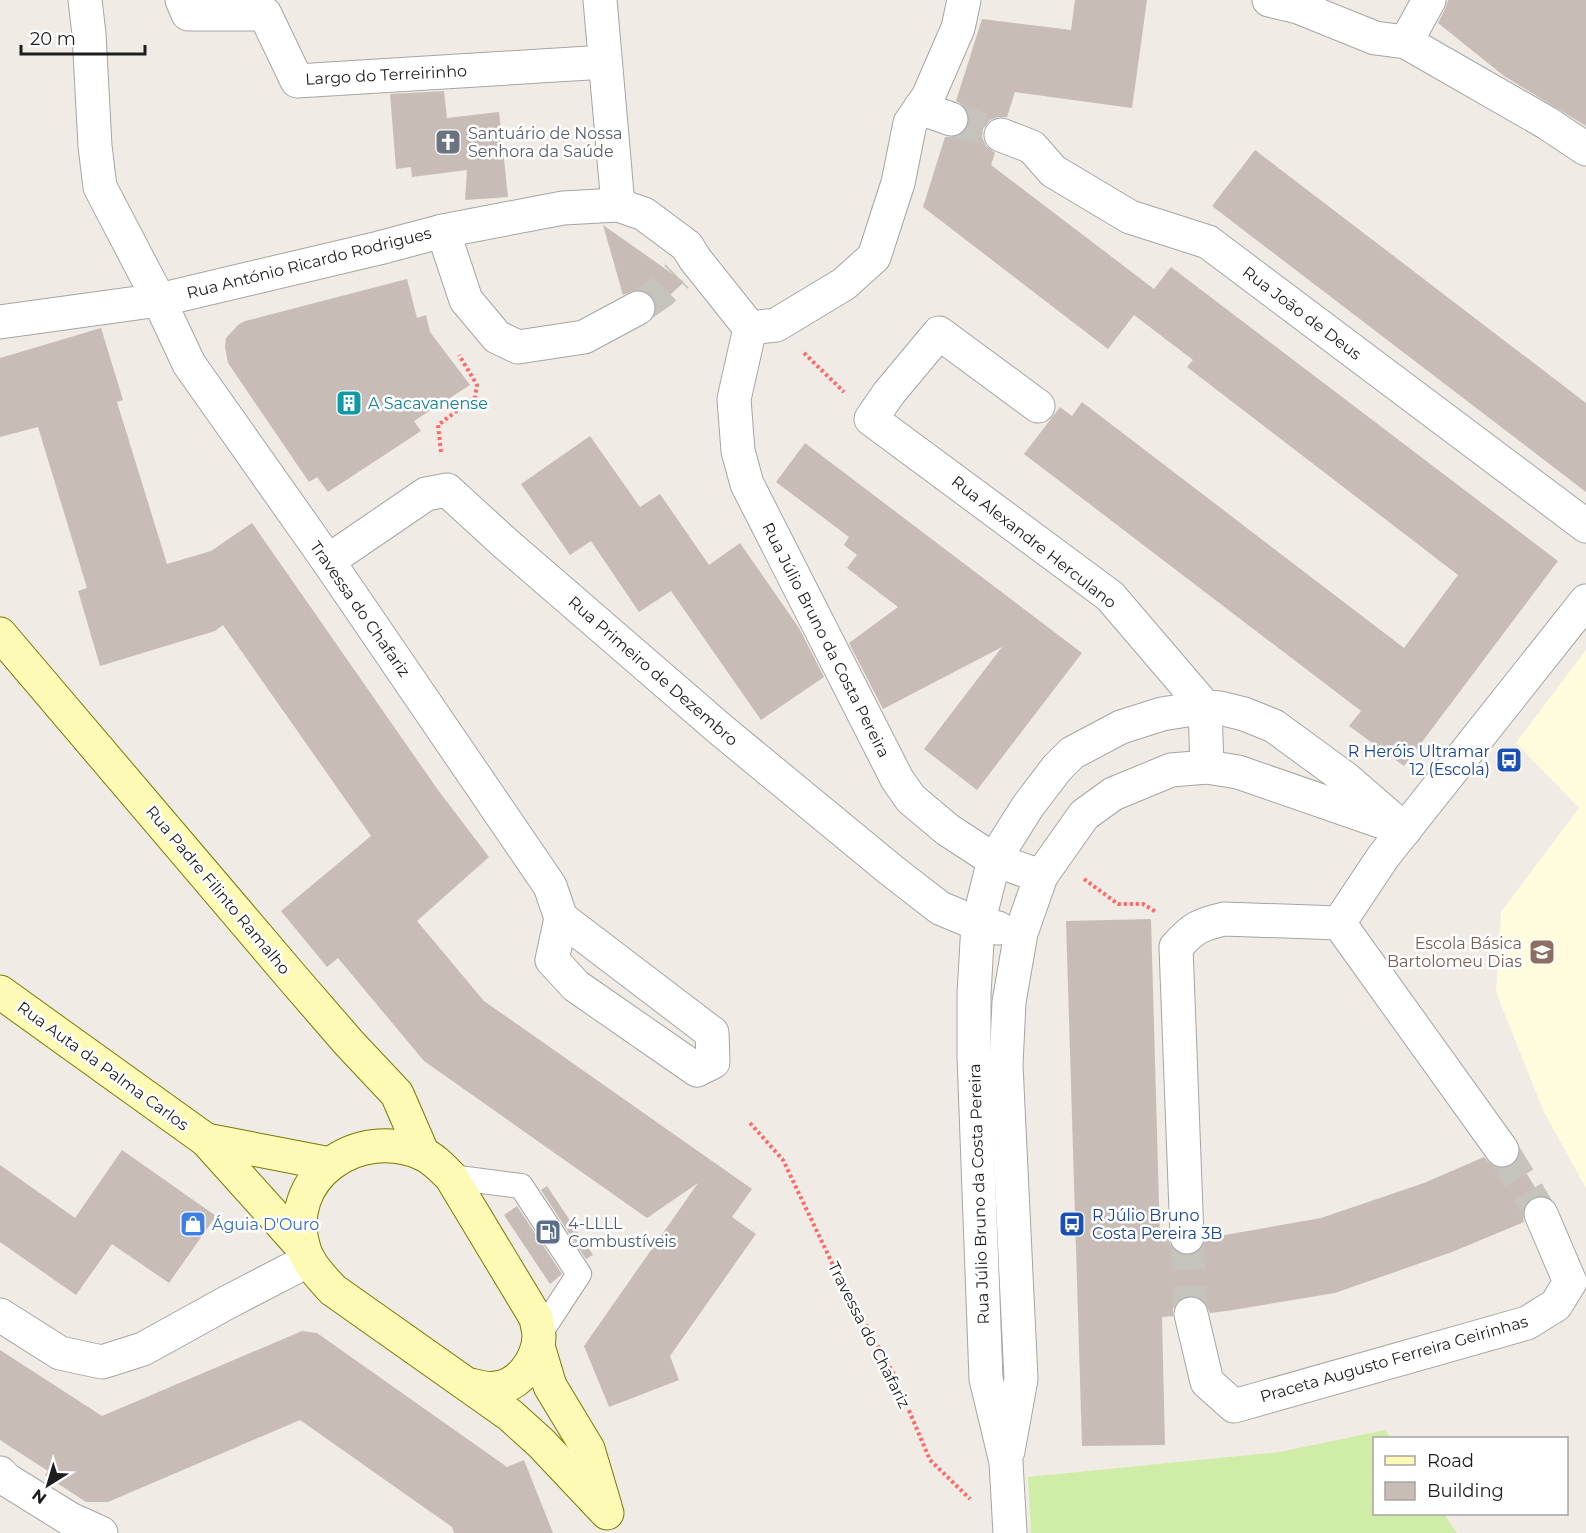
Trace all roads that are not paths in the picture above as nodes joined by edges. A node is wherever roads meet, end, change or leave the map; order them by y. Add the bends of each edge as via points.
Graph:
1 (85, 0) edge
2 (182, 0) edge
3 (600, 0) edge
4 (964, 0) edge
5 (1269, 0) edge
6 (1429, 0) edge
7 (1406, 42) junction
8 (605, 63) junction
9 (920, 108) junction
10 (951, 119) tunnel mouth
11 (1001, 135) tunnel mouth
12 (1586, 149) edge
13 (618, 205) junction
14 (443, 231) junction
15 (159, 300) junction
16 (639, 308) tunnel mouth
17 (0, 322) edge
18 (763, 326) junction
19 (1038, 406) dead end
20 (1586, 526) edge
21 (328, 561) junction
22 (1586, 601) edge
23 (0, 634) edge
24 (1205, 708) junction
25 (1207, 767) junction
26 (1405, 830) junction
27 (994, 860) junction
28 (1041, 876) junction
29 (561, 918) junction
30 (1339, 923) junction
31 (978, 924) junction
32 (1021, 933) junction
33 (0, 992) edge
34 (206, 1140) junction
35 (1502, 1149) tunnel mouth
36 (423, 1154) junction
37 (330, 1164) junction
38 (451, 1177) junction
39 (1541, 1214) tunnel mouth
40 (1188, 1237) tunnel mouth
41 (307, 1255) junction
42 (1191, 1314) tunnel mouth
43 (0, 1315) edge
44 (538, 1341) junction
45 (467, 1384) junction
46 (1006, 1462) junction
47 (0, 1473) edge
48 (612, 1523) edge
49 (101, 1533) edge
50 (1010, 1533) edge

1 - 15 street, Travessa do Chafariz via 100,187
2 - 8 street, Largo do Terreirinho via 188,14 265,14 297,81
3 - 8 street
4 - 9 street via 958,28
5 - 7 street via 1298,7 1375,38
6 - 7 street
7 - 12 street
8 - 13 street
9 - 10 street
9 - 18 street via 910,123 898,183 874,257 844,284
11 - 20 street, Rua João de Deus via 1032,147 1053,171 1130,217 1208,242
13 - 14 street, Rua António Ricardo Rodrigues via 562,208
13 - 18 street via 644,214 687,246 686,267
14 - 15 street, Rua António Ricardo Rodrigues
14 - 16 street via 465,300 497,337 518,347 584,337
15 - 17 street, Rua António Ricardo Rodrigues
15 - 21 street, Travessa do Chafariz via 189,364
18 - 27 street, Rua Júlio Bruno da Costa Pereira via 734,399 738,451 747,484 910,799
19 - 24 street, Rua Alexandre Herculano via 939,333 871,419 1110,596
21 - 29 street, Travessa do Chafariz via 550,886
21 - 31 street, Rua Primeiro de Dezembro via 426,494 447,490 711,721 891,870 940,908
22 - 26 street
23 - 36 street, Rua Padre Filinto Ramalho via 298,984 397,1094
24 - 25 street
24 - 26 street via 1244,714 1274,726 1345,778
24 - 27 street, Rua Júlio Bruno da Costa Pereira via 1162,714 1121,726 1072,753 1028,806
25 - 26 street via 1238,772
25 - 28 street, Rua Júlio Bruno da Costa Pereira via 1171,771 1113,794 1084,815
26 - 30 street
27 - 28 street, Rua Júlio Bruno da Costa Pereira
27 - 31 street, Rua Júlio Bruno da Costa Pereira
28 - 32 street, Rua Júlio Bruno da Costa Pereira
29 - 29 street via 552,960 576,986 697,1070 713,1062 712,1034
30 - 35 street
30 - 40 street via 1224,919 1190,931 1176,947
31 - 32 street, Rua Primeiro de Dezembro
31 - 46 street, Rua Júlio Bruno da Costa Pereira via 974,1056 986,1379
32 - 46 street, Rua Júlio Bruno da Costa Pereira via 1009,1002 1006,1065 1021,1379
33 - 34 street, Rua Auta da Palma Carlos
34 - 37 street, Rua Auta da Palma Carlos
34 - 41 street, Rua Auta da Palma Carlos
36 - 37 street via 394,1146 363,1148
36 - 38 street
37 - 41 street via 306,1194 300,1226
38 - 44 street via 536,1318
38 - 44 lane via 521,1186 579,1274
39 - 42 street, Praceta Augusto Ferreira Geirinhas via 1570,1282 1556,1305 1527,1323 1234,1406 1207,1382
41 - 43 street via 143,1349 102,1362 60,1353
41 - 45 street, Rua Auta da Palma Carlos via 333,1290
44 - 45 street via 532,1360 510,1384 482,1388
44 - 48 street via 550,1386 588,1449
45 - 48 street, Rua Auta da Palma Carlos via 542,1443
46 - 50 street, Rua Júlio Bruno da Costa Pereira
47 - 49 street via 70,1519

